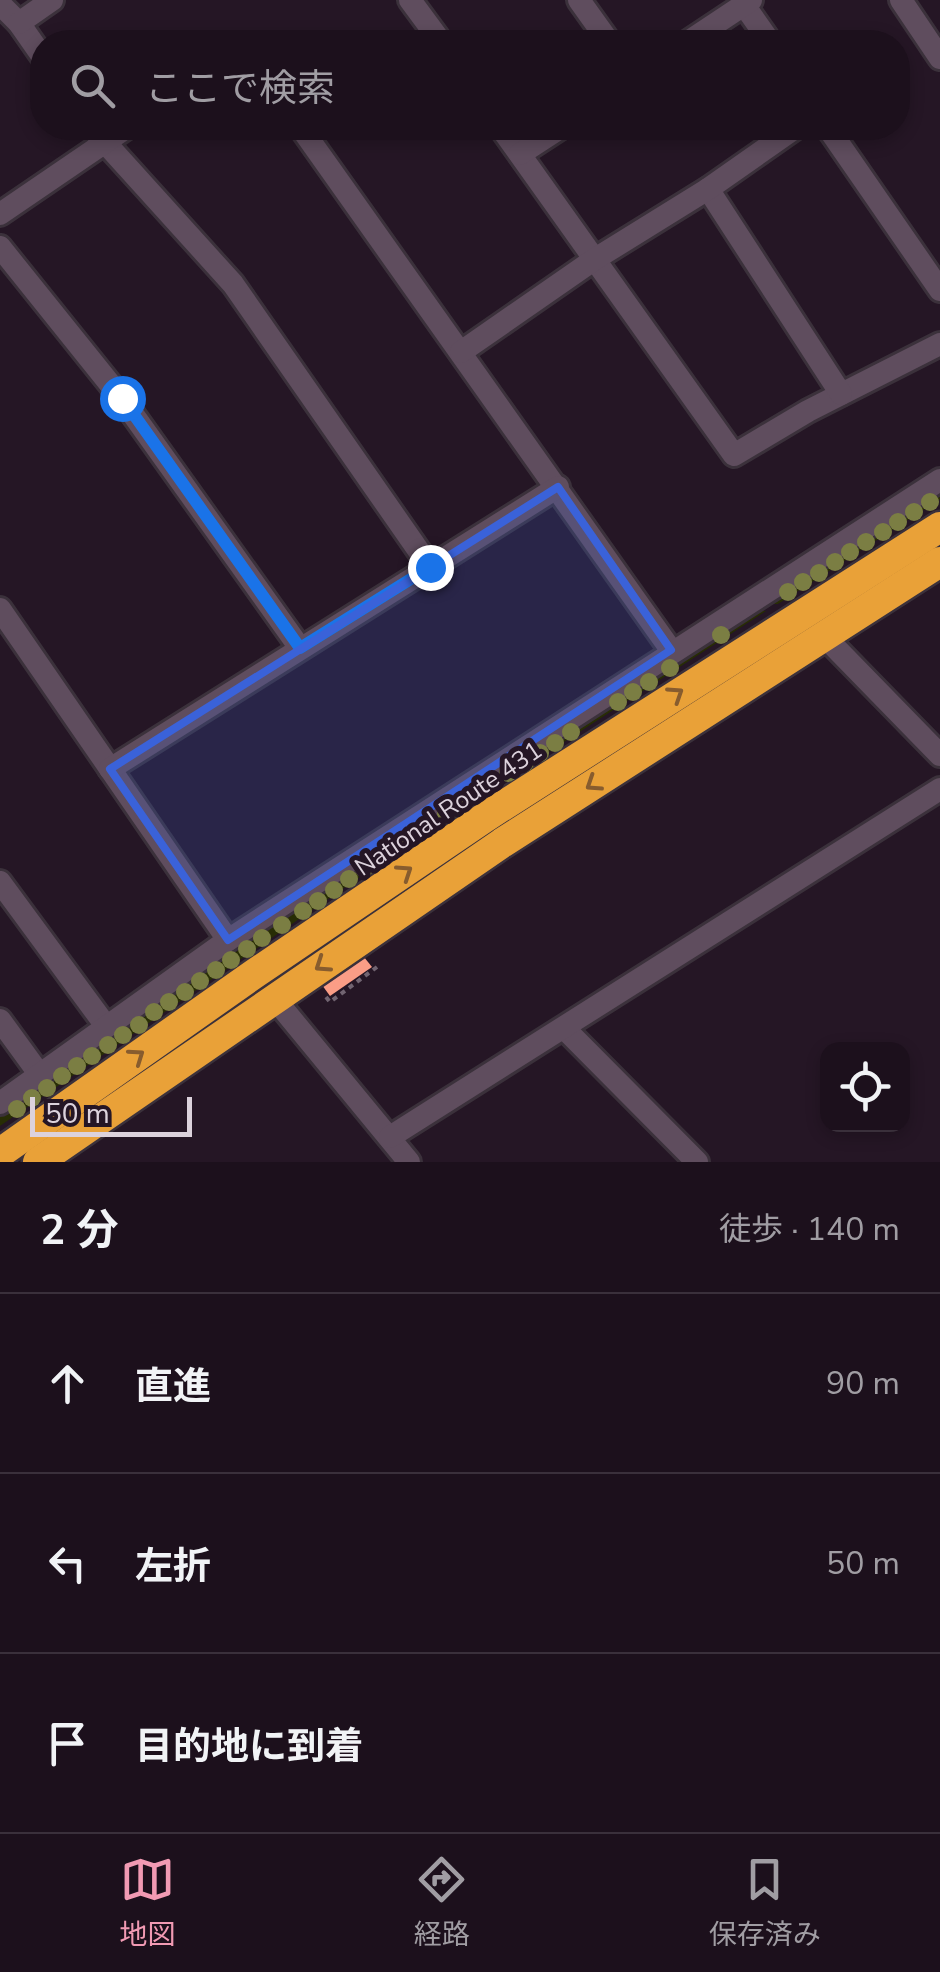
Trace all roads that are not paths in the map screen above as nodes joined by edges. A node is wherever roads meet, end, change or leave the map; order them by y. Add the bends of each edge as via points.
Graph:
1 (52, 0) edge
2 (410, 0) edge
3 (579, 0) edge
4 (901, 0) edge
5 (748, 2) edge
6 (0, 4) edge
7 (19, 23) junction
8 (432, 30) edge
9 (600, 30) edge
10 (706, 30) edge
11 (763, 30) edge
12 (30, 39) edge
13 (940, 58) edge
14 (92, 140) edge
15 (103, 140) edge
16 (310, 140) edge
17 (510, 140) edge
18 (542, 140) edge
19 (778, 140) edge
20 (836, 140) edge
21 (520, 154) junction
22 (708, 189) junction
23 (0, 214) edge
24 (0, 246) edge
25 (595, 259) junction
26 (940, 290) edge
27 (940, 344) edge
28 (461, 352) junction
29 (841, 394) junction
30 (940, 480) edge
31 (558, 488) junction
32 (940, 527) edge
33 (940, 562) edge
34 (430, 567) junction
35 (0, 609) edge
36 (824, 636) junction
37 (300, 648) junction
38 (671, 650) junction
39 (940, 755) edge
40 (110, 768) junction
41 (940, 789) edge
42 (0, 882) edge
43 (228, 940) junction
44 (274, 998) junction
45 (0, 1020) edge
46 (106, 1026) junction
47 (565, 1029) junction
48 (40, 1074) junction
49 (0, 1103) edge
50 (390, 1137) junction
51 (0, 1153) edge
52 (38, 1162) edge
53 (409, 1162) edge
54 (696, 1162) edge

1 - 7 street
2 - 8 street
3 - 9 street
4 - 13 street
5 - 10 street
5 - 11 street
6 - 7 street
7 - 12 street
14 - 23 street
15 - 34 street via 233,284
16 - 28 street
17 - 21 street
18 - 21 street
19 - 22 street
20 - 26 street
21 - 25 street
22 - 25 street
22 - 29 street
24 - 37 street via 122,398
25 - 28 street
25 - 29 street via 734,455
27 - 29 street
28 - 31 street
30 - 38 street
31 - 34 street
31 - 38 street
51 -> 32 highway, National Route 431 via 487,816
33 - 36 highway
34 - 37 street
35 - 40 street
36 - 39 street
36 -> 44 highway
37 - 40 street
38 - 43 street
40 - 43 street
41 - 47 street
42 - 46 street
43 - 46 street
44 - 50 street
44 - 52 highway
45 - 48 street
46 - 48 street
47 - 50 street
47 - 54 street
48 - 49 street
50 - 53 street

